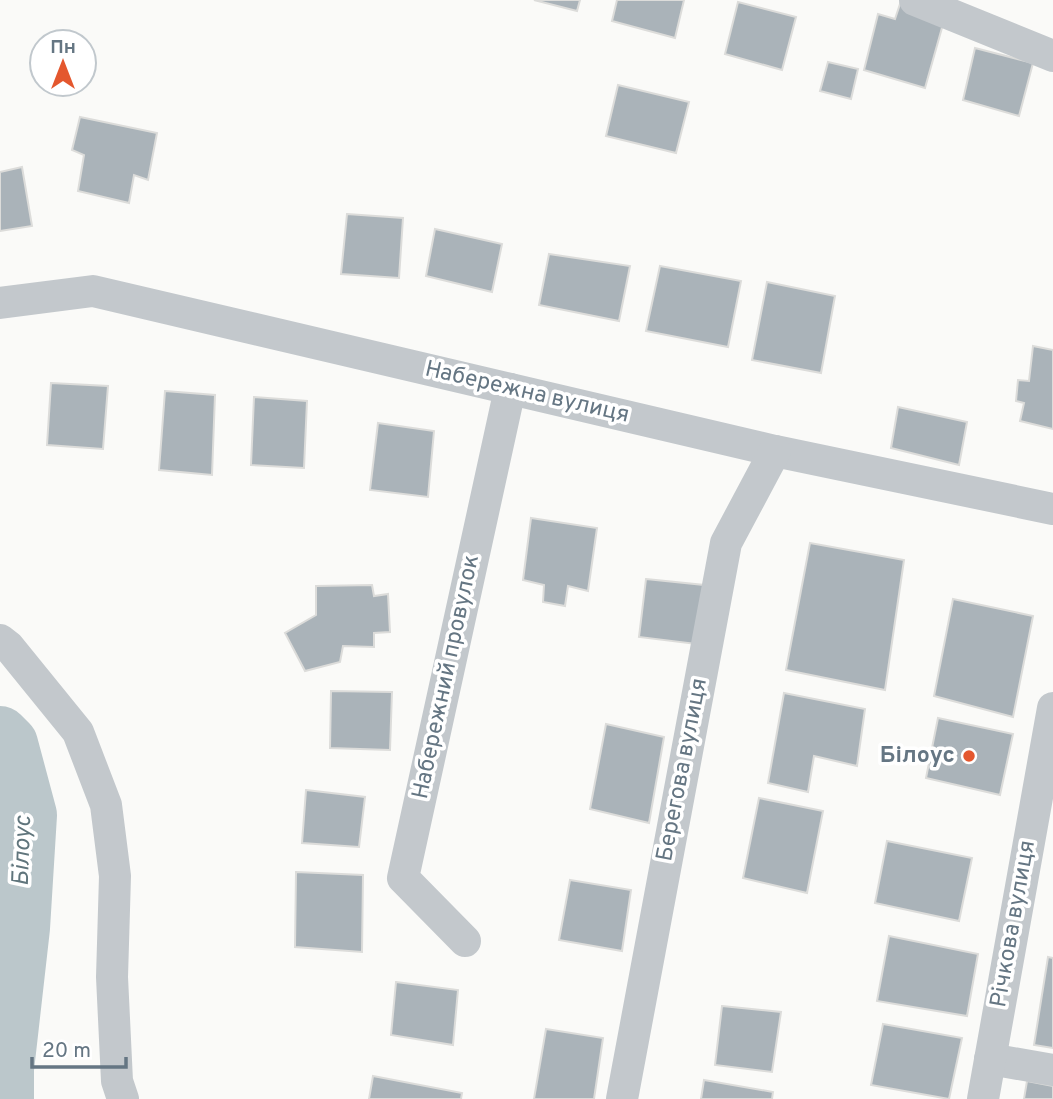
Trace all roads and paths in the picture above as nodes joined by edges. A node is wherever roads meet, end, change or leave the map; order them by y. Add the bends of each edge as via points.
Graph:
1 (915, 0) edge
2 (1053, 56) edge
3 (0, 303) edge
4 (510, 389) junction
5 (775, 451) junction
6 (1053, 509) edge
7 (0, 640) edge
8 (1053, 708) edge
9 (465, 941) dead end
10 (990, 1059) junction
11 (1053, 1070) edge
12 (123, 1099) edge
13 (622, 1099) edge
14 (983, 1099) edge

1 - 2 street
3 - 4 street, Набережна вулиця via 93,290
4 - 5 street, Набережна вулиця
4 - 9 street, Набережний провулок via 403,878
5 - 6 street, Набережна вулиця
5 - 13 street, Берегова вулиця via 726,543
7 - 12 street via 78,732 106,806 115,876 112,977 117,1081
8 - 10 street, Річкова вулиця
10 - 11 street
10 - 14 street, Річкова вулиця

